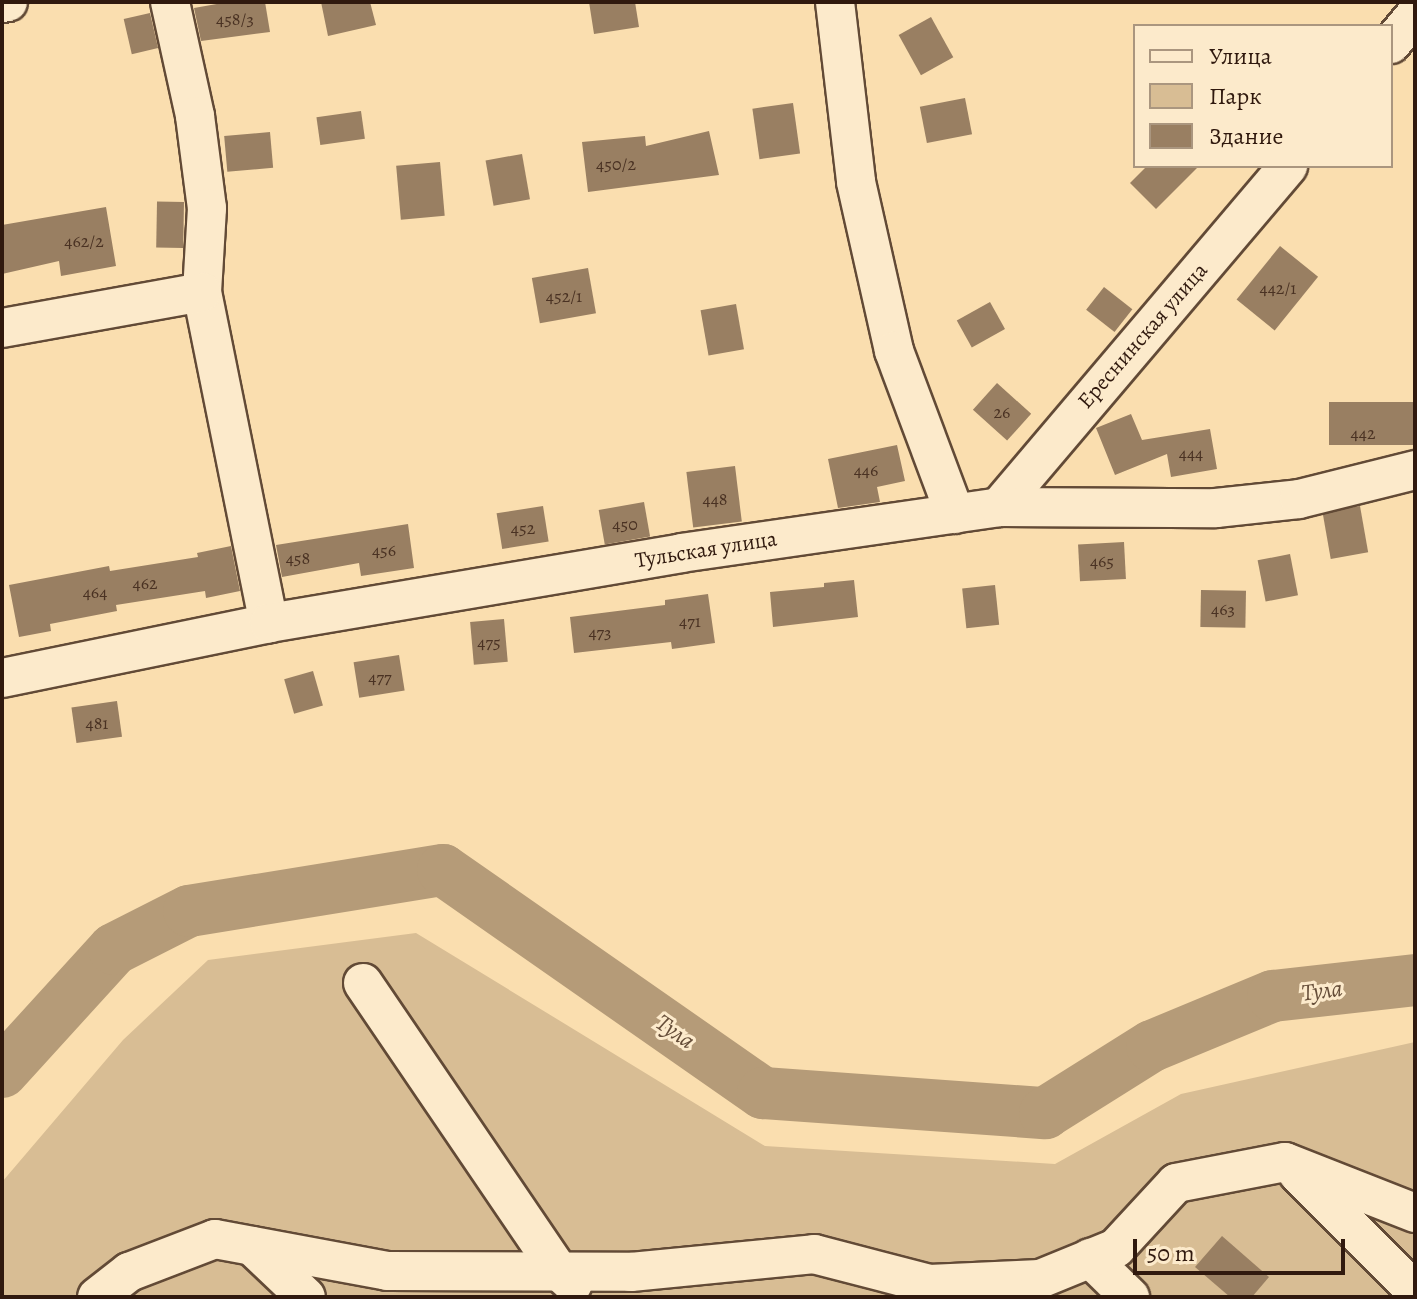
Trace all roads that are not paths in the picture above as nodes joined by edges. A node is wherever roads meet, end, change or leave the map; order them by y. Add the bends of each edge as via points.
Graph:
1 (8, 2) edge
2 (170, 2) edge
3 (835, 2) edge
4 (2, 3) edge
5 (1286, 168) edge
6 (202, 292) junction
7 (2, 328) edge
8 (1415, 470) edge
9 (999, 507) junction
10 (955, 514) junction
11 (269, 623) junction
12 (2, 678) edge
13 (363, 983) dead end
14 (1285, 1162) junction
15 (1415, 1213) edge
16 (252, 1246) junction
17 (829, 1258) junction
18 (1090, 1258) junction
19 (559, 1271) junction
20 (1415, 1291) edge
21 (97, 1297) edge
22 (306, 1297) edge
23 (587, 1297) edge
24 (869, 1297) edge
25 (1130, 1297) edge

1 - 4 street
2 - 6 street via 195,116 207,208
3 - 10 street via 856,182 894,351
5 - 9 street, Ереснинская улица
6 - 7 street
6 - 11 street
8 - 9 street, Тульская улица via 1299,499 1216,508
9 - 10 street, Тульская улица
10 - 11 street, Тульская улица via 681,553
11 - 12 street, Тульская улица
13 - 19 street
14 - 15 street
14 - 18 street via 1176,1183 1116,1248
14 - 20 street
16 - 19 street via 387,1271
16 - 21 street via 215,1239 129,1272
16 - 22 street
17 - 18 street via 929,1284 1040,1279
17 - 19 street via 814,1254 631,1272
17 - 24 street
18 - 25 street
19 - 23 street

